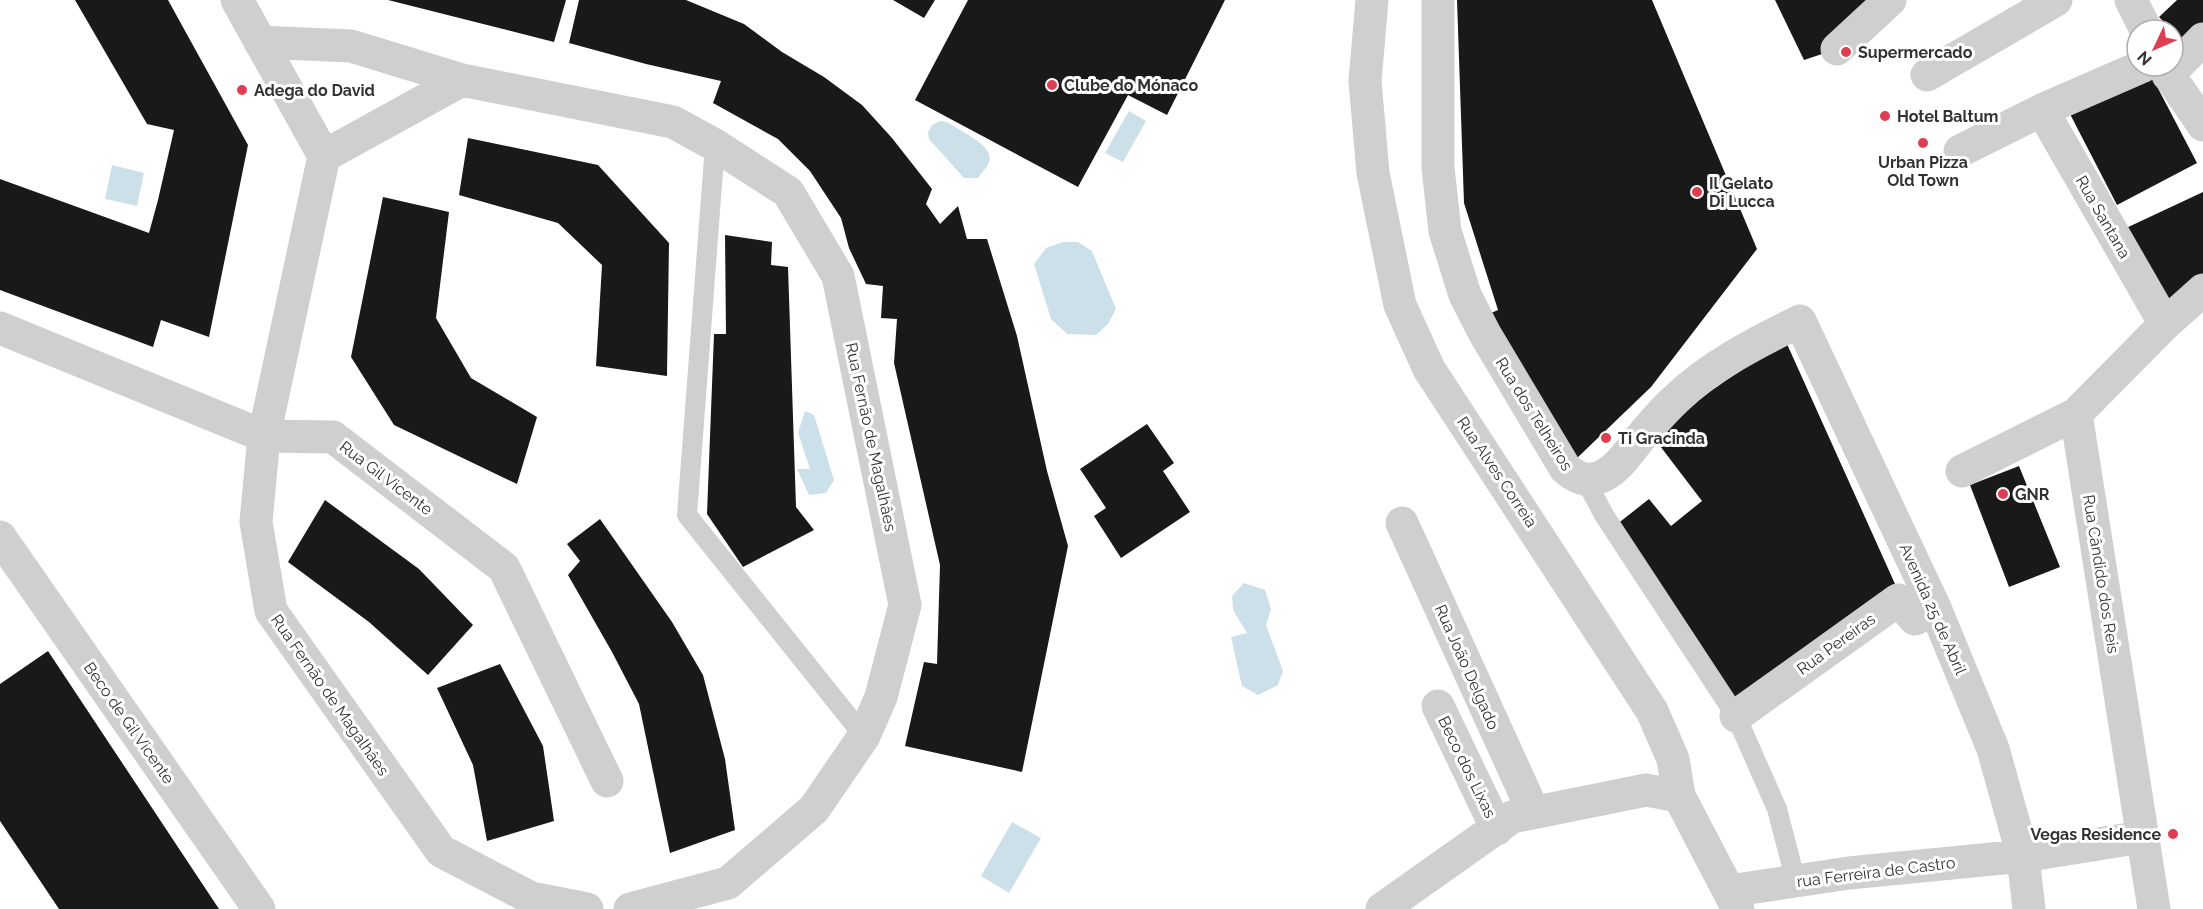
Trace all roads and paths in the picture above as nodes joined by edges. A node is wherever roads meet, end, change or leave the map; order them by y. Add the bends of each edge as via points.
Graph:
1 (237, 0) edge
2 (1372, 0) edge
3 (1438, 0) edge
4 (1890, 0) edge
5 (2056, 0) edge
6 (2132, 0) edge
7 (2020, 8) edge
8 (2140, 18) edge
9 (2203, 39) edge
10 (260, 42) junction
11 (1837, 49) dead end
12 (2185, 51) edge
13 (1927, 75) dead end
14 (2133, 78) edge
15 (2165, 78) edge
16 (462, 80) junction
17 (2042, 110) junction
18 (2203, 125) edge
19 (715, 145) junction
20 (1960, 151) dead end
21 (324, 156) junction
22 (2203, 290) edge
23 (2165, 324) junction
24 (0, 328) edge
25 (2076, 414) junction
26 (264, 436) junction
27 (1962, 471) dead end
28 (1585, 479) junction
29 (1402, 523) dead end
30 (0, 537) edge
31 (1935, 608) junction
32 (1438, 706) dead end
33 (1736, 716) junction
34 (864, 736) junction
35 (607, 781) dead end
36 (1679, 796) junction
37 (1533, 811) junction
38 (1497, 829) junction
39 (2142, 837) junction
40 (2023, 856) junction
41 (1796, 882) junction
42 (1734, 900) edge
43 (259, 909) edge
44 (587, 909) edge
45 (630, 909) edge
46 (1382, 909) edge
47 (2029, 909) edge
48 (2154, 909) edge

1 - 10 street
2 - 36 street, Rua Alves Correia via 1365,81 1373,173 1400,305 1428,369 1652,711 1673,759
3 - 28 street, Rua dos Telheiros via 1438,168 1445,231 1465,295 1485,334 1565,468 1575,477
4 - 11 street
5 - 7 street
6 - 8 street
7 - 13 street
9 - 12 street
10 - 16 street, Rua Fernão de Magalhâes via 351,46
10 - 21 street
14 - 17 street
15 - 18 street
16 - 19 street, Rua Fernão de Magalhâes via 674,122
16 - 21 street
17 - 20 street
17 - 23 street, Rua Santana
19 - 34 lane via 687,515
19 - 34 street, Rua Fernão de Magalhâes via 789,192 838,276 905,605 881,698
21 - 26 street, Rua Fernão de Magalhâes
22 - 23 street
23 - 25 street
24 - 26 street, Rua Gil Vicente
25 - 27 street
25 - 39 street, Rua Cândido dos Reis
26 - 35 street, Rua Gil Vicente via 333,437 504,568
26 - 44 street, Rua Fernão de Magalhâes via 256,522 271,612 441,851 531,898
28 - 31 street, Avenida 25 de Abril via 1600,477 1618,466 1660,416 1696,382 1800,321
28 - 33 lane, Rua dos Telheiros via 1604,515
29 - 37 street, Rua João Delgado
30 - 43 street, Beco de Gil Vicente
31 - 33 street, Rua Pereiras via 1914,619 1898,600
31 - 40 street, Avenida 25 de Abril via 1993,749
32 - 38 street, Beco dos Lixas
33 - 41 lane, Rua dos Telheiros via 1777,809
34 - 45 street, Rua Fernão de Magalhâes via 814,809 728,883
36 - 37 street via 1646,790
36 - 42 street, Rua Alves Correia
37 - 38 street via 1512,817
38 - 46 street
39 - 40 street, rua Ferreira de Castro
39 - 48 street, Rua Cândido dos Reis
40 - 41 street, rua Ferreira de Castro
40 - 47 street, Avenida 25 de Abril
41 - 42 street, rua Ferreira de Castro

